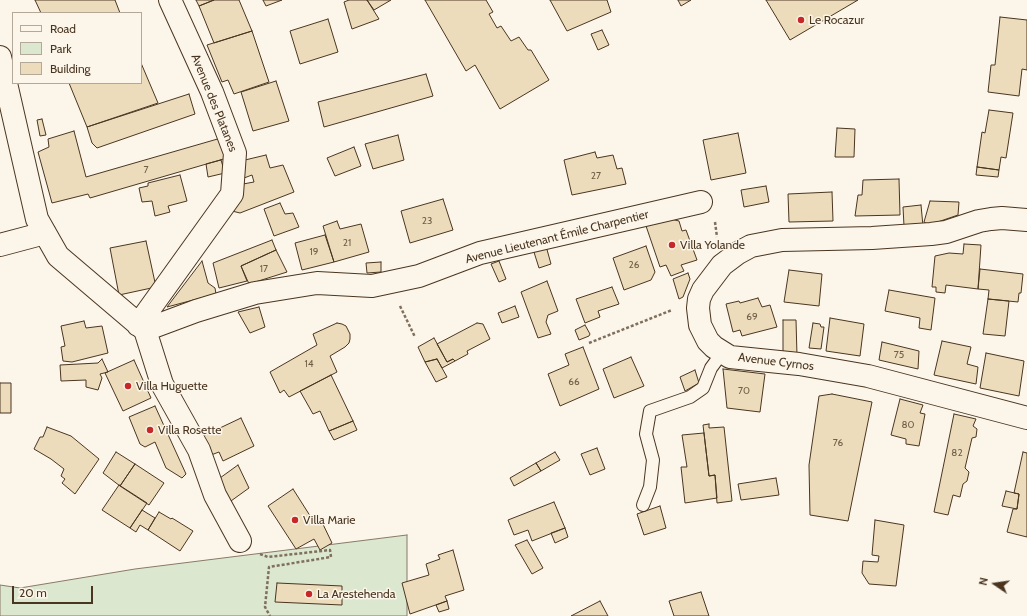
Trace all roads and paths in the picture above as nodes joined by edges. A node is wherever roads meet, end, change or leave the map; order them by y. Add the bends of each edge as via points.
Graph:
1 (170, 0) edge
2 (0, 57) edge
3 (701, 202) joint
4 (1027, 220) edge
5 (45, 233) junction
6 (0, 245) edge
7 (722, 265) junction
8 (699, 299) junction
9 (400, 304) dead end
10 (142, 328) junction
11 (415, 337) dead end
12 (589, 343) dead end
13 (722, 353) junction
14 (1027, 418) edge
15 (643, 505) dead end
16 (240, 541) joint
17 (270, 616) edge

1 - 10 street, Avenue des Platanes via 212,92 235,153 232,194
2 - 5 street via 37,219
3 - 7 path via 702,212 713,210
3 - 10 street, Avenue Lieutenant Émile Charpentier via 480,253 419,276 372,286 317,283 255,293
4 - 7 street via 991,219 946,232 909,236 765,242 751,246
5 - 6 street
5 - 10 street via 58,256
7 - 8 street
8 - 12 path
8 - 13 street, Avenue Cyrnos via 700,325 708,341
9 - 11 path
10 - 16 street via 162,384 199,450 215,495
13 - 14 street, Avenue Cyrnos via 738,358 799,364 868,376
13 - 15 lane via 711,368 703,388 690,397 650,411 646,434 653,460 650,487
16 - 17 path via 254,552 268,556 330,550 331,557 269,567 265,607

